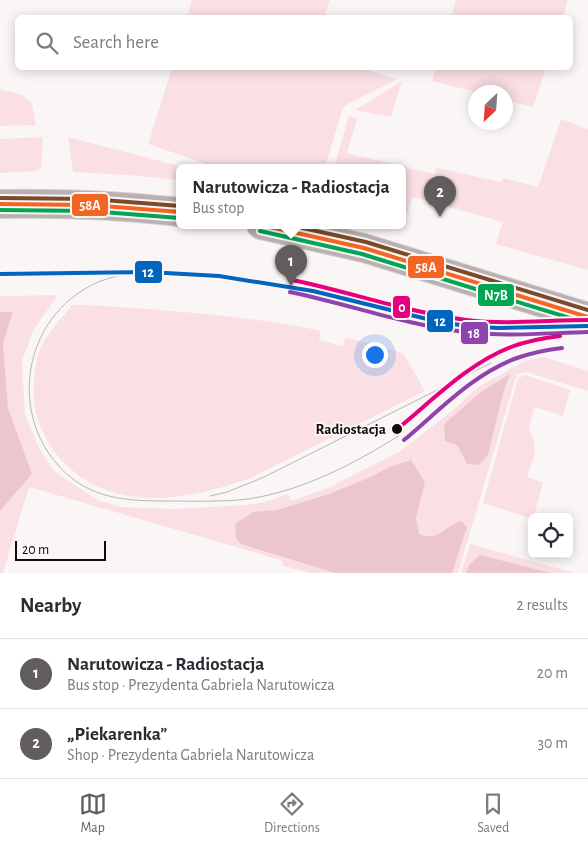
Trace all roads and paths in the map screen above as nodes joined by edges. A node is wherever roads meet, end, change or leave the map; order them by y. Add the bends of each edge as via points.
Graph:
1 (0, 204) edge
2 (176, 212) edge
3 (279, 229) edge
4 (588, 317) edge

1 - 2 street via 62,203
3 - 4 street via 364,248

